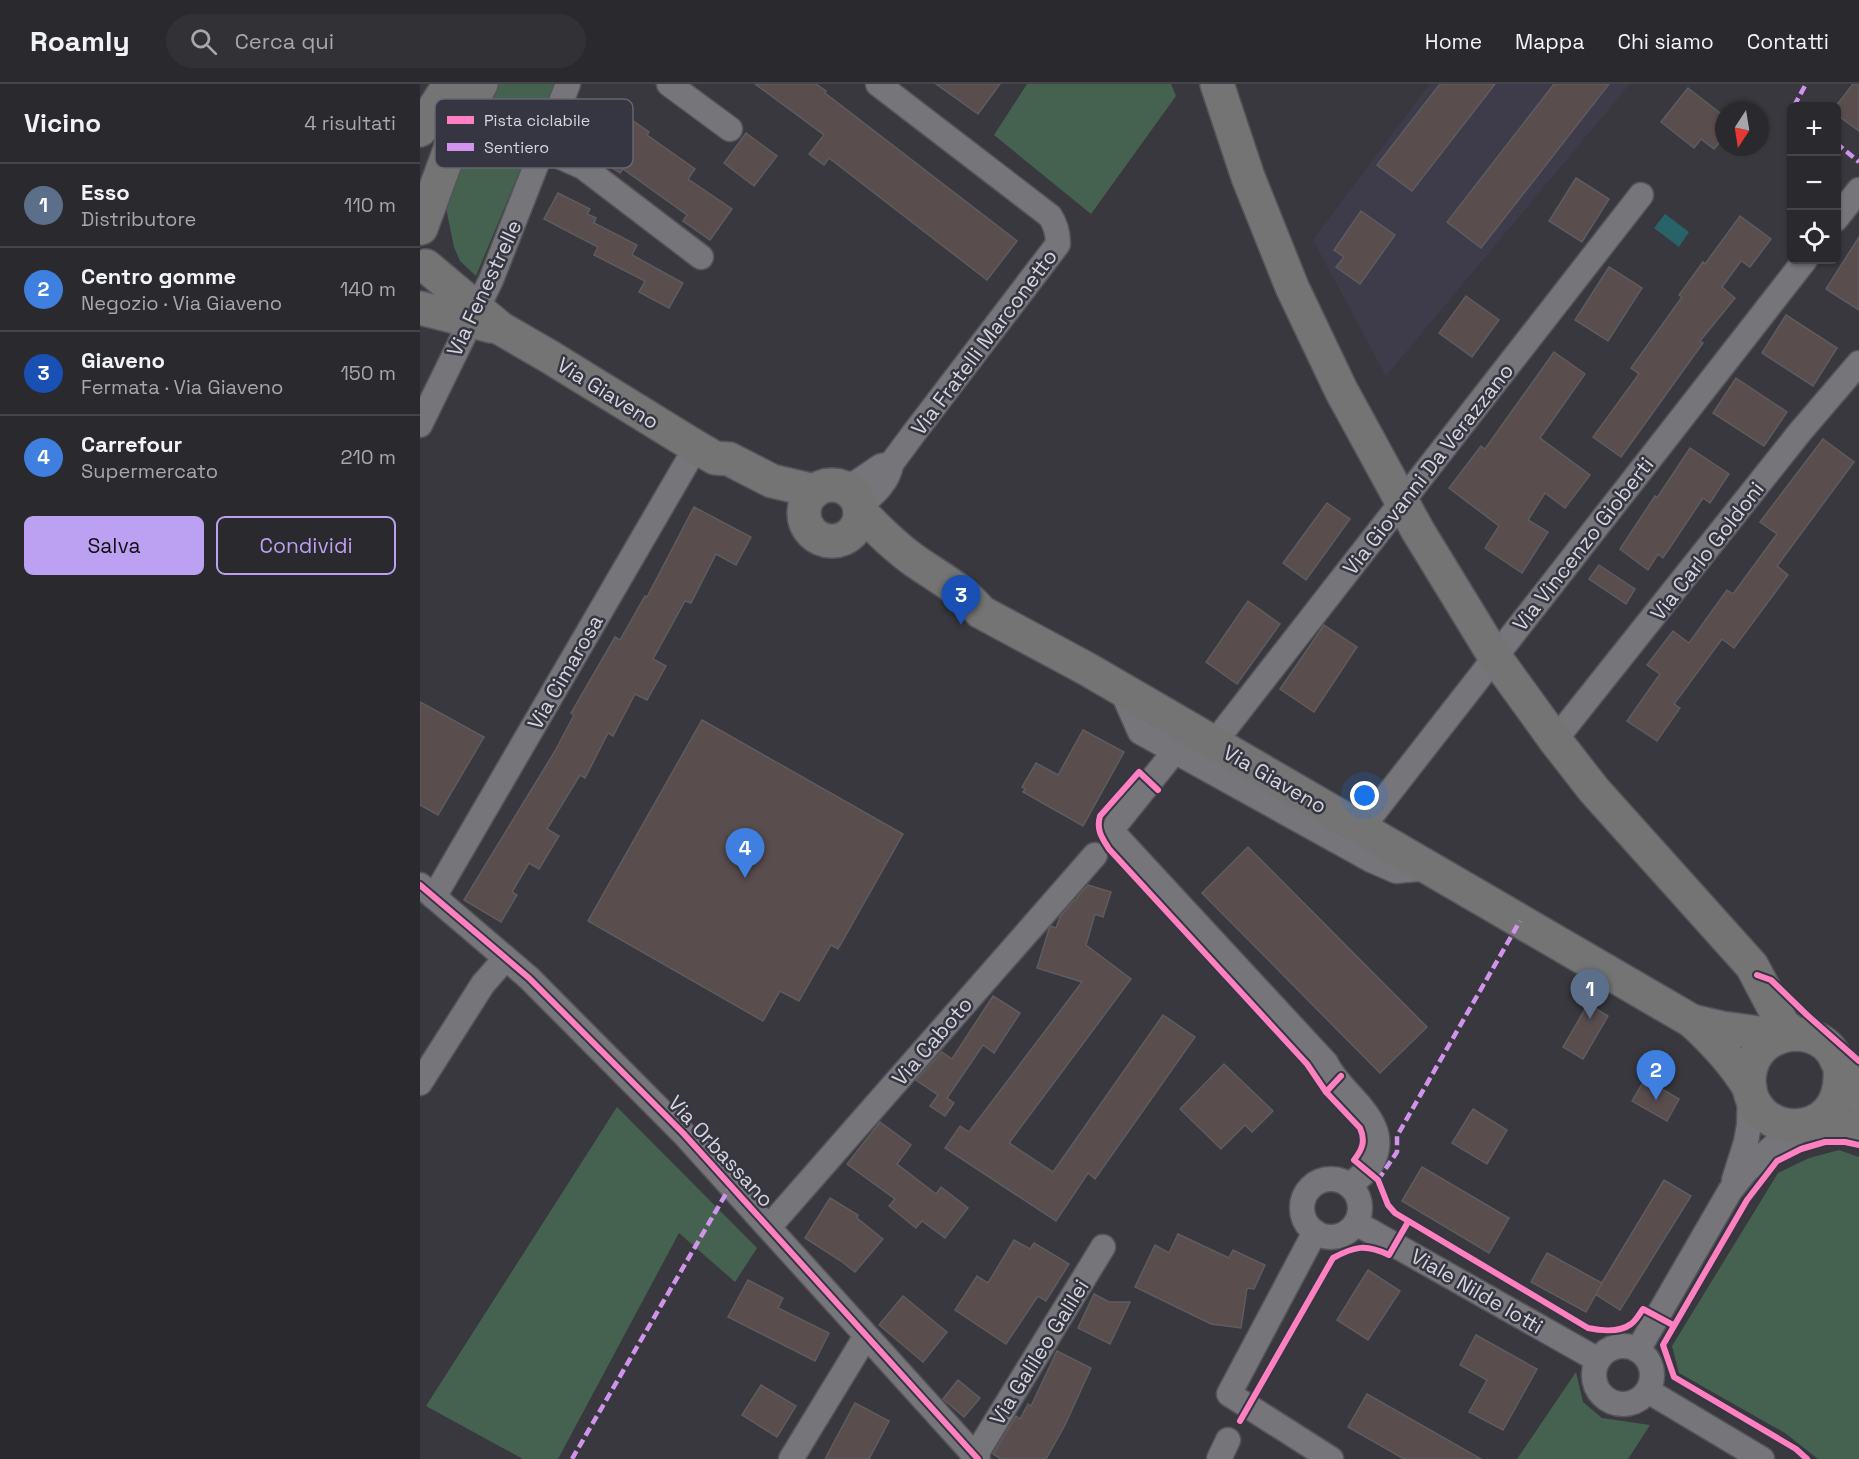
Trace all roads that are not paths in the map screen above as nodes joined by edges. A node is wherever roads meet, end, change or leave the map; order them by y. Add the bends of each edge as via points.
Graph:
1 (450, 84) edge
2 (481, 84) edge
3 (568, 84) edge
4 (669, 84) edge
5 (878, 84) edge
6 (1217, 84) edge
7 (440, 99) edge
8 (473, 99) edge
9 (562, 99) edge
10 (435, 107) edge
11 (730, 129) dead end
12 (420, 130) edge
13 (443, 168) edge
14 (535, 168) edge
15 (584, 168) edge
16 (1859, 190) edge
17 (1641, 195) dead end
18 (1841, 213) edge
19 (421, 227) edge
20 (701, 257) dead end
21 (1802, 264) edge
22 (423, 273) edge
23 (420, 308) edge
24 (483, 319) junction
25 (1859, 363) edge
26 (420, 425) edge
27 (705, 452) junction
28 (1401, 502) junction
29 (837, 503) junction
30 (981, 612) junction
31 (1495, 657) junction
32 (1121, 689) junction
33 (1555, 740) junction
34 (1214, 743) junction
35 (1175, 751) junction
36 (1361, 829) junction
37 (1095, 855) dead end
38 (1429, 868) junction
39 (427, 891) edge
40 (505, 959) junction
41 (1692, 1021) junction
42 (1788, 1035) junction
43 (1840, 1069) junction
44 (420, 1083) edge
45 (1750, 1089) junction
46 (1859, 1096) edge
47 (1814, 1122) junction
48 (1859, 1128) edge
49 (1350, 1186) junction
50 (1730, 1191) junction
51 (1356, 1223) junction
52 (769, 1227) junction
53 (1315, 1233) junction
54 (1104, 1248) dead end
55 (867, 1336) junction
56 (1638, 1350) junction
57 (1598, 1360) junction
58 (1648, 1391) junction
59 (975, 1458) edge
60 (791, 1459) edge
61 (1331, 1459) edge
62 (1762, 1459) edge

1 - 7 main road
2 - 8 main road
3 - 9 street, Via Fenestrelle
4 - 11 street
5 - 29 street, Via Fratelli Marconetto via 1045,211 1055,224 1058,244 891,464 890,473 875,494
6 - 28 main road via 1248,177 1292,287
10 - 12 main road
13 - 19 main road
14 - 24 street, Via Fenestrelle via 491,280
15 - 20 street
16 - 18 street
17 - 28 street, Via Giovanni Da Verazzano
19 - 22 main road via 426,244
21 - 31 street, Via Vincenzo Gioberti
22 - 24 main road, Via Giaveno
23 - 24 main road, Via Giaveno
24 - 26 street, Via Fenestrelle
24 - 27 main road, Via Giaveno
25 - 33 street, Via Carlo Goldoni
27 - 29 main road, Via Giaveno
27 - 39 street, Via Cimarosa
28 - 31 main road
28 - 34 street, Via Giovanni Da Verazzano
29 - 30 main road, Via Giaveno via 970,598
29 - 30 main road, Via Giaveno via 808,529 817,537 864,551 962,610
30 - 32 main road, Via Giaveno
31 - 33 main road
31 - 36 street, Via Vincenzo Gioberti
32 - 34 main road, Via Giaveno
32 - 35 street via 1140,732
33 - 42 main road via 1594,790 1752,966
34 - 36 main road, Via Giaveno
35 - 38 street via 1371,860 1396,871
35 - 49 street via 1117,823 1116,836 1326,1063 1370,1118 1378,1142 1370,1166
36 - 38 main road, Via Giaveno
37 - 52 street, Via Caboto
38 - 41 main road, Via Giaveno
39 - 40 street, Via Orbassano
40 - 44 street via 483,984
40 - 52 street, Via Orbassano via 529,978 675,1125
41 - 42 main road, Via Giaveno
41 - 45 main road, Via Giaveno via 1726,1054
42 - 43 main road, Via Giaveno via 1812,1037 1824,1043 1835,1055
42 - 45 main road via 1766,1044 1755,1058
43 - 46 main road, Via Giaveno
43 - 47 main road via 1839,1095 1829,1111
45 - 47 main road, Via Giaveno via 1757,1106 1775,1121 1799,1126
45 - 50 street via 1746,1142
47 - 48 main road, Via Giaveno
47 - 50 street via 1776,1144
49 - 51 street via 1360,1203
49 - 53 street via 1332,1178 1309,1187 1301,1211
50 - 56 street
51 - 53 street via 1334,1237
51 - 57 street, Viale Nilde Iotti
52 - 55 street, Via Orbassano
53 - 61 street via 1229,1394
54 - 59 street, Via Galileo Galilei
55 - 59 street, Via Orbassano
55 - 60 street
56 - 57 street via 1615,1347
56 - 58 street via 1651,1365
57 - 58 street via 1595,1386 1607,1400 1631,1404
58 - 62 street

